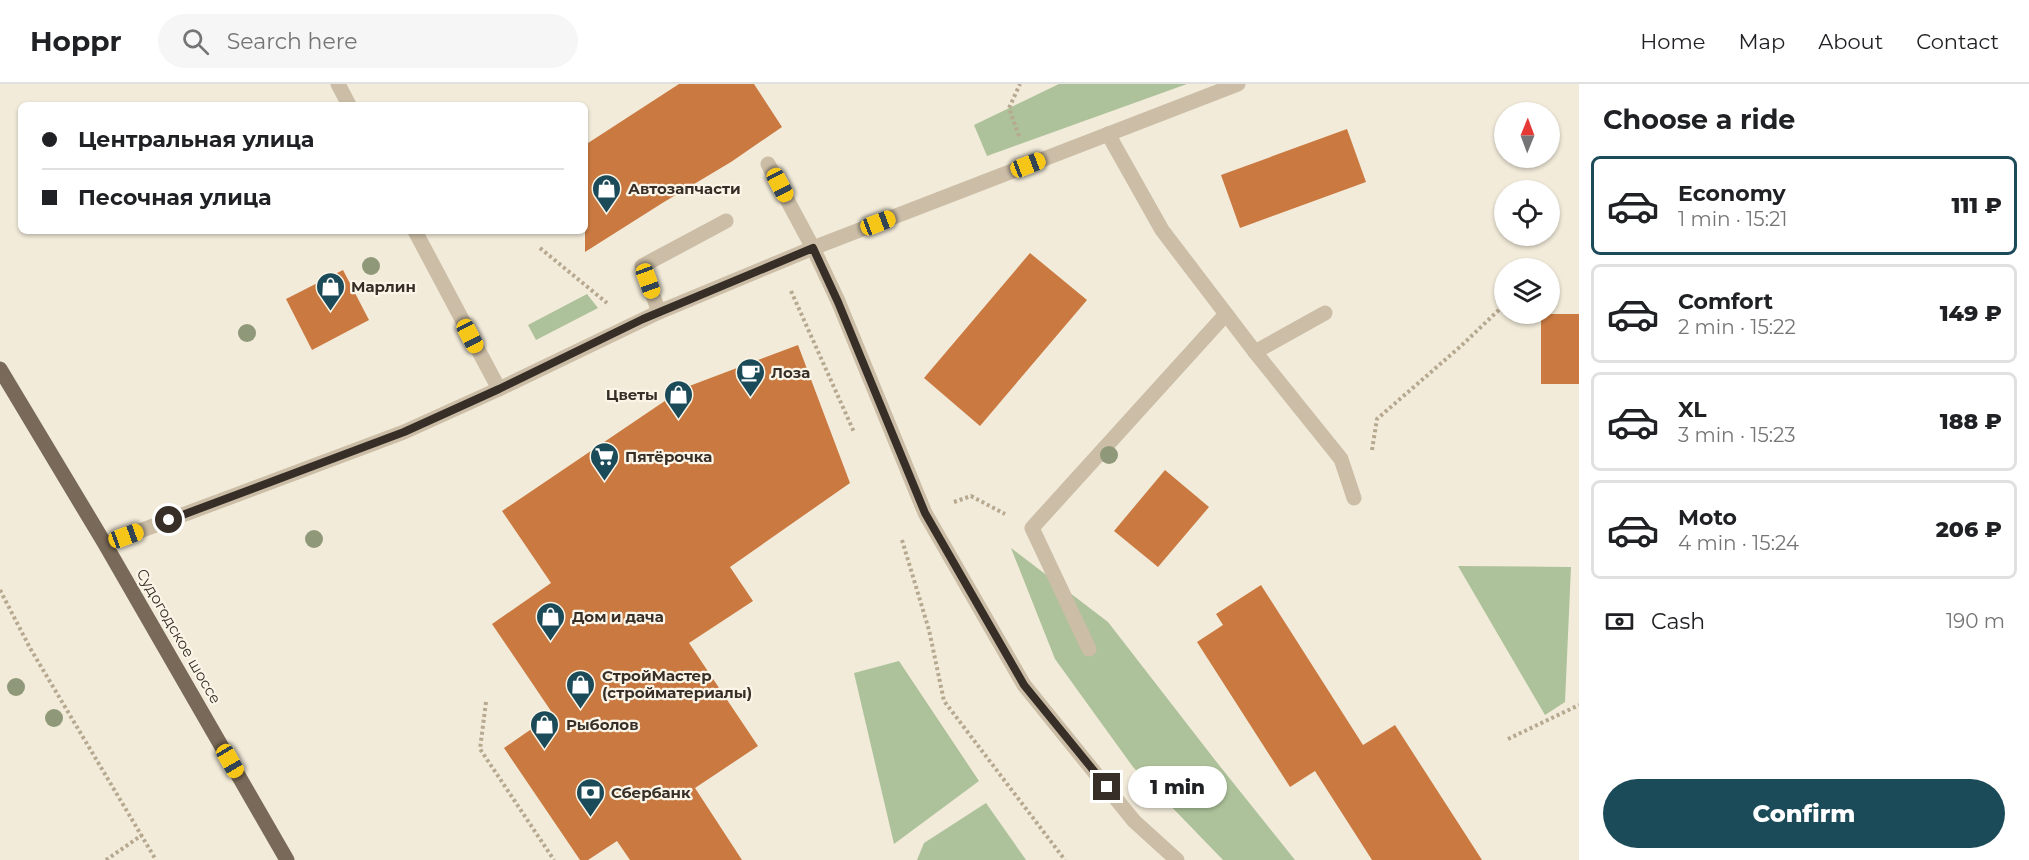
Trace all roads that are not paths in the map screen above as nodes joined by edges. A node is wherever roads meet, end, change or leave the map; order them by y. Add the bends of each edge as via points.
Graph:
1 (338, 84) edge
2 (1238, 84) edge
3 (347, 102) edge
4 (1108, 134) junction
5 (768, 164) dead end
6 (726, 221) dead end
7 (417, 234) edge
8 (813, 248) junction
9 (659, 312) junction
10 (1325, 313) dead end
11 (1226, 314) junction
12 (1255, 352) junction
13 (0, 369) edge
14 (499, 389) junction
15 (1354, 498) dead end
16 (105, 544) junction
17 (1089, 649) dead end
18 (287, 860) edge
19 (1177, 860) edge

1 - 3 street
2 - 4 street
4 - 8 street
4 - 11 street via 1162,230
5 - 8 street
6 - 9 street via 642,266
7 - 14 street
8 - 9 street
8 - 19 street via 925,513 1024,685 1134,821
9 - 14 street
10 - 12 street
11 - 12 street
11 - 17 street via 1032,528
12 - 15 street via 1341,459
13 - 16 main road, Судогодское шоссе
14 - 16 street via 404,432
16 - 18 main road, Судогодское шоссе

